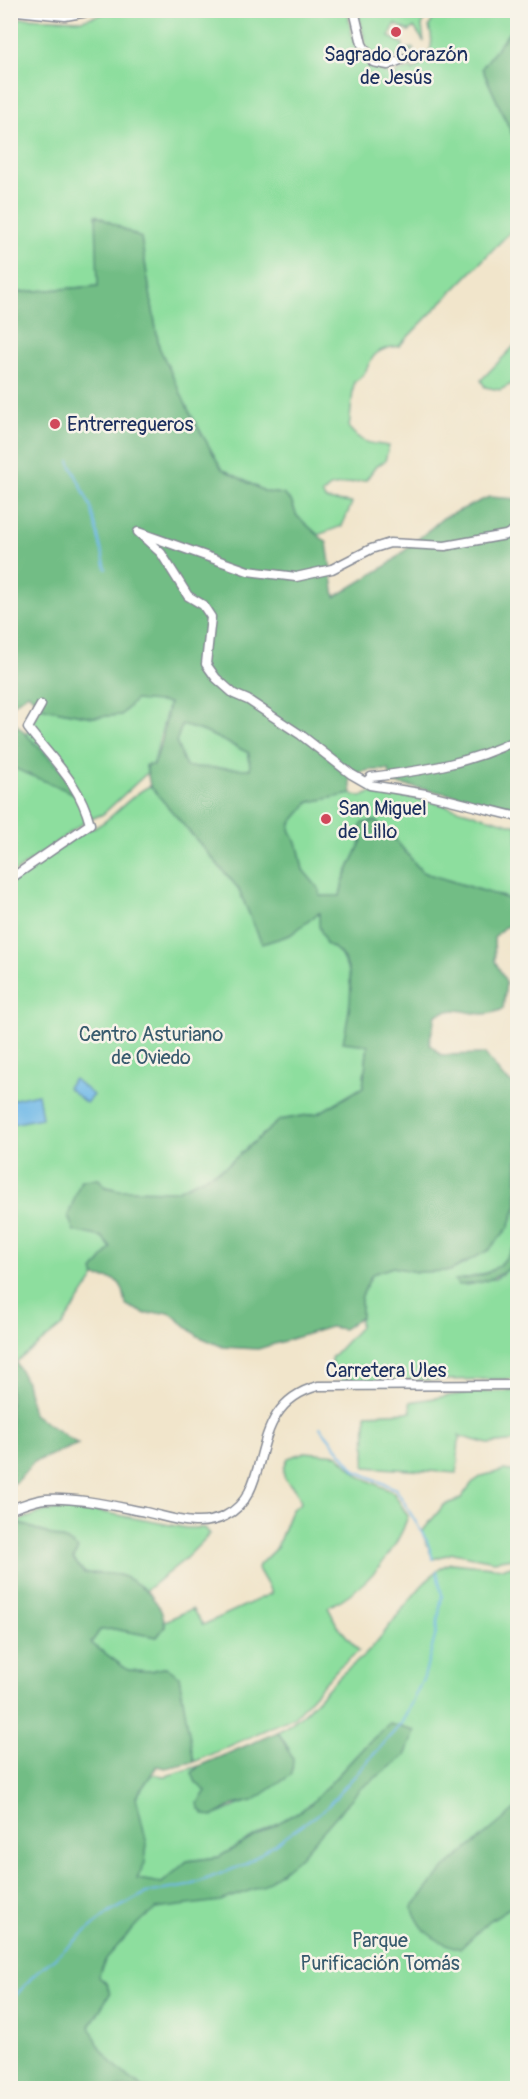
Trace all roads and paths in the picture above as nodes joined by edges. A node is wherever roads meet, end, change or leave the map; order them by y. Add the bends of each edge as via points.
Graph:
1 (99, 10) edge
2 (354, 10) edge
3 (10, 15) edge
4 (412, 55) dead end
5 (518, 528) edge
6 (41, 705) dead end
7 (518, 738) edge
8 (366, 782) junction
9 (518, 817) edge
10 (10, 879) edge
11 (518, 1385) edge
12 (10, 1509) edge

1 - 3 street via 65,16 17,11
2 - 4 street via 362,44 373,62 388,65
5 - 8 street via 498,537 445,546 390,543 332,569 296,577 248,571 138,532 161,553 188,596 203,605 211,617 206,664 216,678
6 - 10 street via 27,728 65,771 84,801 90,824
7 - 8 street via 420,772 371,777
8 - 9 street
11 - 12 street, Carretera Ules via 318,1386 297,1393 281,1407 270,1427 251,1486 240,1505 227,1516 211,1521 186,1522 66,1500 44,1499

